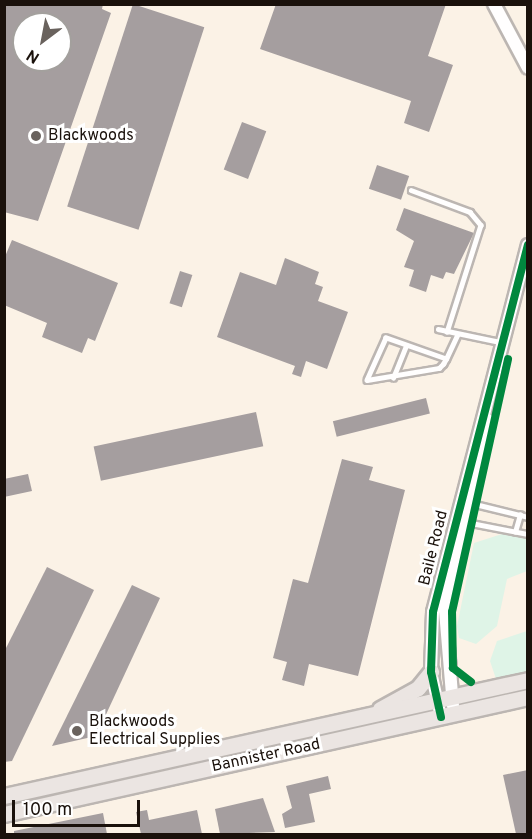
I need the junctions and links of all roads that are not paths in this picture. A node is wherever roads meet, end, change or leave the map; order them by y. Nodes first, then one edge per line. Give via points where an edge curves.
1 (498, 6) edge
2 (528, 68) edge
3 (411, 190) dead end
4 (528, 245) edge
5 (438, 329) dead end
6 (447, 332) junction
7 (457, 335) junction
8 (503, 343) junction
9 (406, 345) junction
10 (446, 359) junction
11 (393, 378) junction
12 (465, 501) junction
13 (520, 515) junction
14 (528, 517) edge
15 (461, 521) junction
16 (515, 532) junction
17 (527, 534) edge
18 (431, 672) junction
19 (528, 680) edge
20 (528, 697) edge
21 (444, 699) junction
22 (447, 716) junction
23 (367, 717) junction
24 (4, 796) edge
25 (4, 814) edge

1 - 2 street
3 - 6 lane via 470,212 481,225
4 - 8 street, Baile Road
5 - 6 lane
6 - 7 lane
7 - 8 lane
7 - 10 lane
8 - 12 street, Baile Road
9 - 10 lane
9 - 11 lane
9 - 11 lane via 383,338 367,380
10 - 11 lane via 439,368
12 - 13 lane
12 - 15 street, Baile Road
13 - 14 lane
13 - 16 lane
15 - 16 lane
15 - 18 street, Baile Road via 433,612
15 - 21 street, Baile Road via 445,610
16 - 17 lane
18 - 21 street, Baile Road
18 - 23 main road via 417,688
19 - 21 main road, Bannister Road
20 - 22 main road, Bannister Road
21 - 22 street, Baile Road
21 - 23 main road, Bannister Road
22 - 25 main road, Bannister Road
23 - 24 main road, Bannister Road

